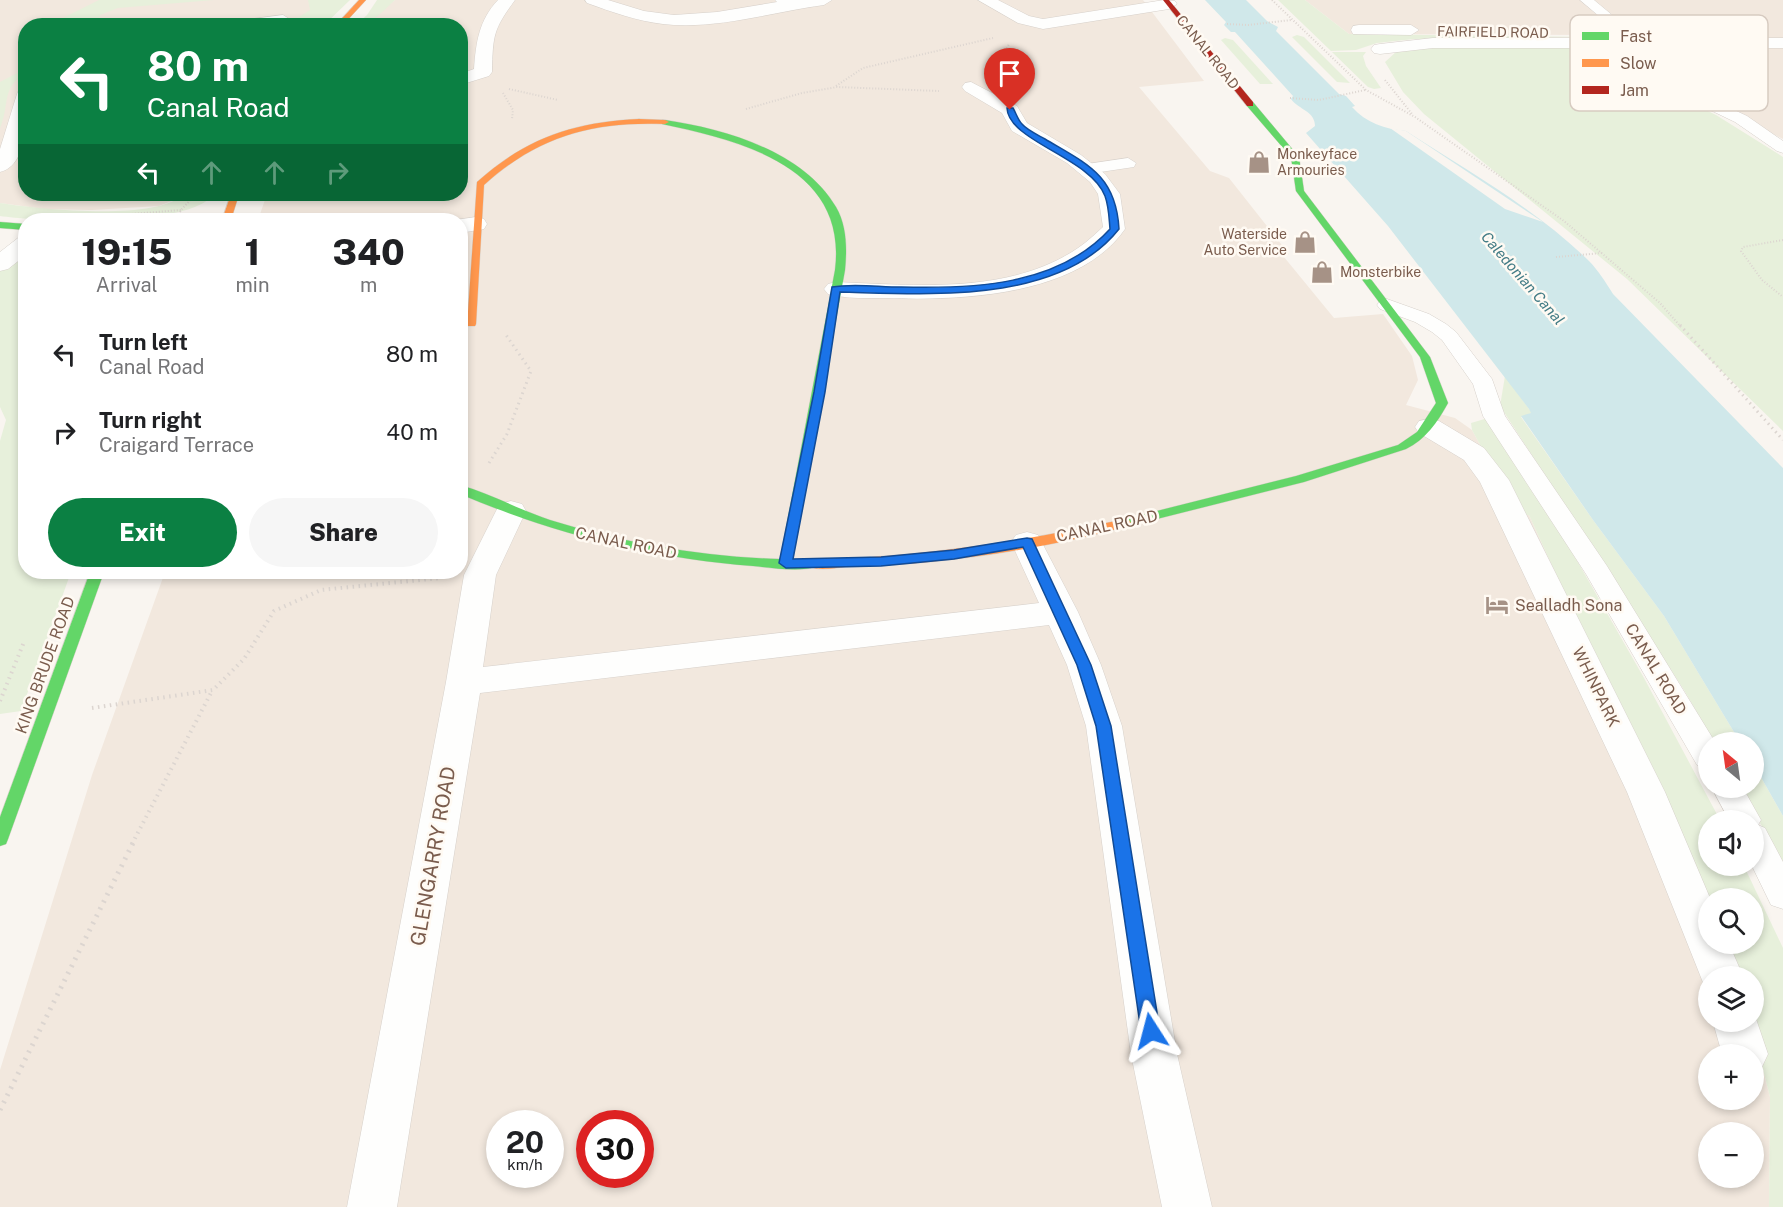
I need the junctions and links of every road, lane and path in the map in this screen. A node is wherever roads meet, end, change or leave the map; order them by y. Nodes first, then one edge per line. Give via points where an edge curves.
1 (363, 0) edge
2 (507, 0) edge
3 (593, 0) edge
4 (824, 0) edge
5 (986, 0) edge
6 (1272, 0) edge
7 (1586, 0) edge
8 (1167, 2) edge
9 (786, 3) edge
10 (1605, 15) edge
11 (346, 18) edge
12 (1292, 20) junction
13 (1043, 24) junction
14 (1224, 24) dead end
15 (1359, 30) dead end
16 (1570, 38) edge
17 (1570, 41) edge
18 (1380, 49) joint
19 (483, 72) junction
20 (468, 77) edge
21 (834, 87) junction
22 (971, 87) joint
23 (1366, 90) junction
24 (1292, 98) dead end
25 (1724, 111) edge
26 (1414, 117) junction
27 (18, 121) edge
28 (700, 126) junction
29 (1783, 148) edge
30 (18, 162) edge
31 (1128, 163) dead end
32 (2, 165) edge
33 (493, 169) junction
34 (1087, 169) junction
35 (190, 201) edge
36 (181, 210) junction
37 (143, 213) edge
38 (180, 213) edge
39 (0, 225) edge
40 (468, 225) edge
41 (18, 226) edge
42 (1783, 240) edge
43 (18, 249) edge
44 (1603, 252) junction
45 (1556, 257) dead end
46 (0, 264) edge
47 (836, 289) junction
48 (1783, 297) edge
49 (1387, 305) junction
50 (471, 324) joint
51 (1429, 427) junction
52 (1783, 440) edge
53 (497, 452) dead end
54 (468, 492) edge
55 (511, 511) junction
56 (1027, 542) junction
57 (786, 563) junction
58 (480, 575) junction
59 (468, 576) edge
60 (94, 579) edge
61 (438, 579) edge
62 (1061, 612) junction
63 (464, 682) junction
64 (213, 690) junction
65 (44, 715) junction
66 (1698, 740) edge
67 (0, 839) edge
68 (1764, 857) edge
69 (1783, 895) edge
70 (1717, 966) edge
71 (0, 1110) edge
72 (372, 1207) edge
73 (1187, 1207) edge

1 - 11 street
2 - 19 street via 489,24 478,51
3 - 9 street via 639,15 674,20
4 - 9 street
5 - 13 street, CANAL ROAD via 1024,20
6 - 12 path
7 - 10 lane
8 - 13 street, CANAL ROAD
8 - 49 street, CANAL ROAD via 1295,157 1300,191
12 - 14 path
12 - 23 path
13 - 21 path via 862,68
15 - 16 street, FAIRFIELD ROAD
17 - 18 street, FAIRFIELD ROAD via 1433,43
18 - 26 path via 1372,60
19 - 20 street
19 - 33 path via 496,80 513,110 511,138
21 - 22 path via 872,86 924,92
21 - 28 path via 724,114
22 - 34 street via 1010,110 1019,127
23 - 24 path via 1319,100
23 - 26 path
25 - 29 lane
26 - 44 path
27 - 32 street
28 - 33 street via 669,121 592,126 518,150
28 - 47 street via 740,140 791,167 828,201 840,225 844,251
30 - 32 street
31 - 34 lane
33 - 40 street via 480,184
34 - 47 street via 1109,195 1114,229 1098,247 1067,266 1027,280 986,288 901,292
35 - 36 path
36 - 37 path
36 - 38 path
39 - 41 street
40 - 50 street
42 - 48 path via 1750,244 1741,251 1762,280
43 - 46 street
44 - 45 path
44 - 52 path via 1660,303
47 - 57 street
49 - 51 street, CANAL ROAD via 1425,357 1435,379 1442,403
49 - 66 lane, CANAL ROAD via 1422,318 1449,336 1484,384 1494,416 1599,572
50 - 53 path via 495,324 513,342 531,371
51 - 56 street, CANAL ROAD via 1416,440 1322,475 1121,525
51 - 70 street, WHINPARK via 1474,454 1494,480 1646,792
54 - 55 street, CANAL ROAD
55 - 57 street, CANAL ROAD via 568,532 638,549 709,559
55 - 58 street, GLENGARRY ROAD
56 - 57 street, CANAL ROAD via 881,562
56 - 62 street
58 - 59 path
58 - 63 street, GLENGARRY ROAD
60 - 65 street, KING BRUDE ROAD
61 - 64 path via 321,590 274,611 244,659
62 - 63 street
62 - 73 street via 1104,726 1154,1054
63 - 72 street, GLENGARRY ROAD
64 - 65 path
64 - 71 path via 112,882
65 - 67 street, KING BRUDE ROAD
68 - 69 lane

